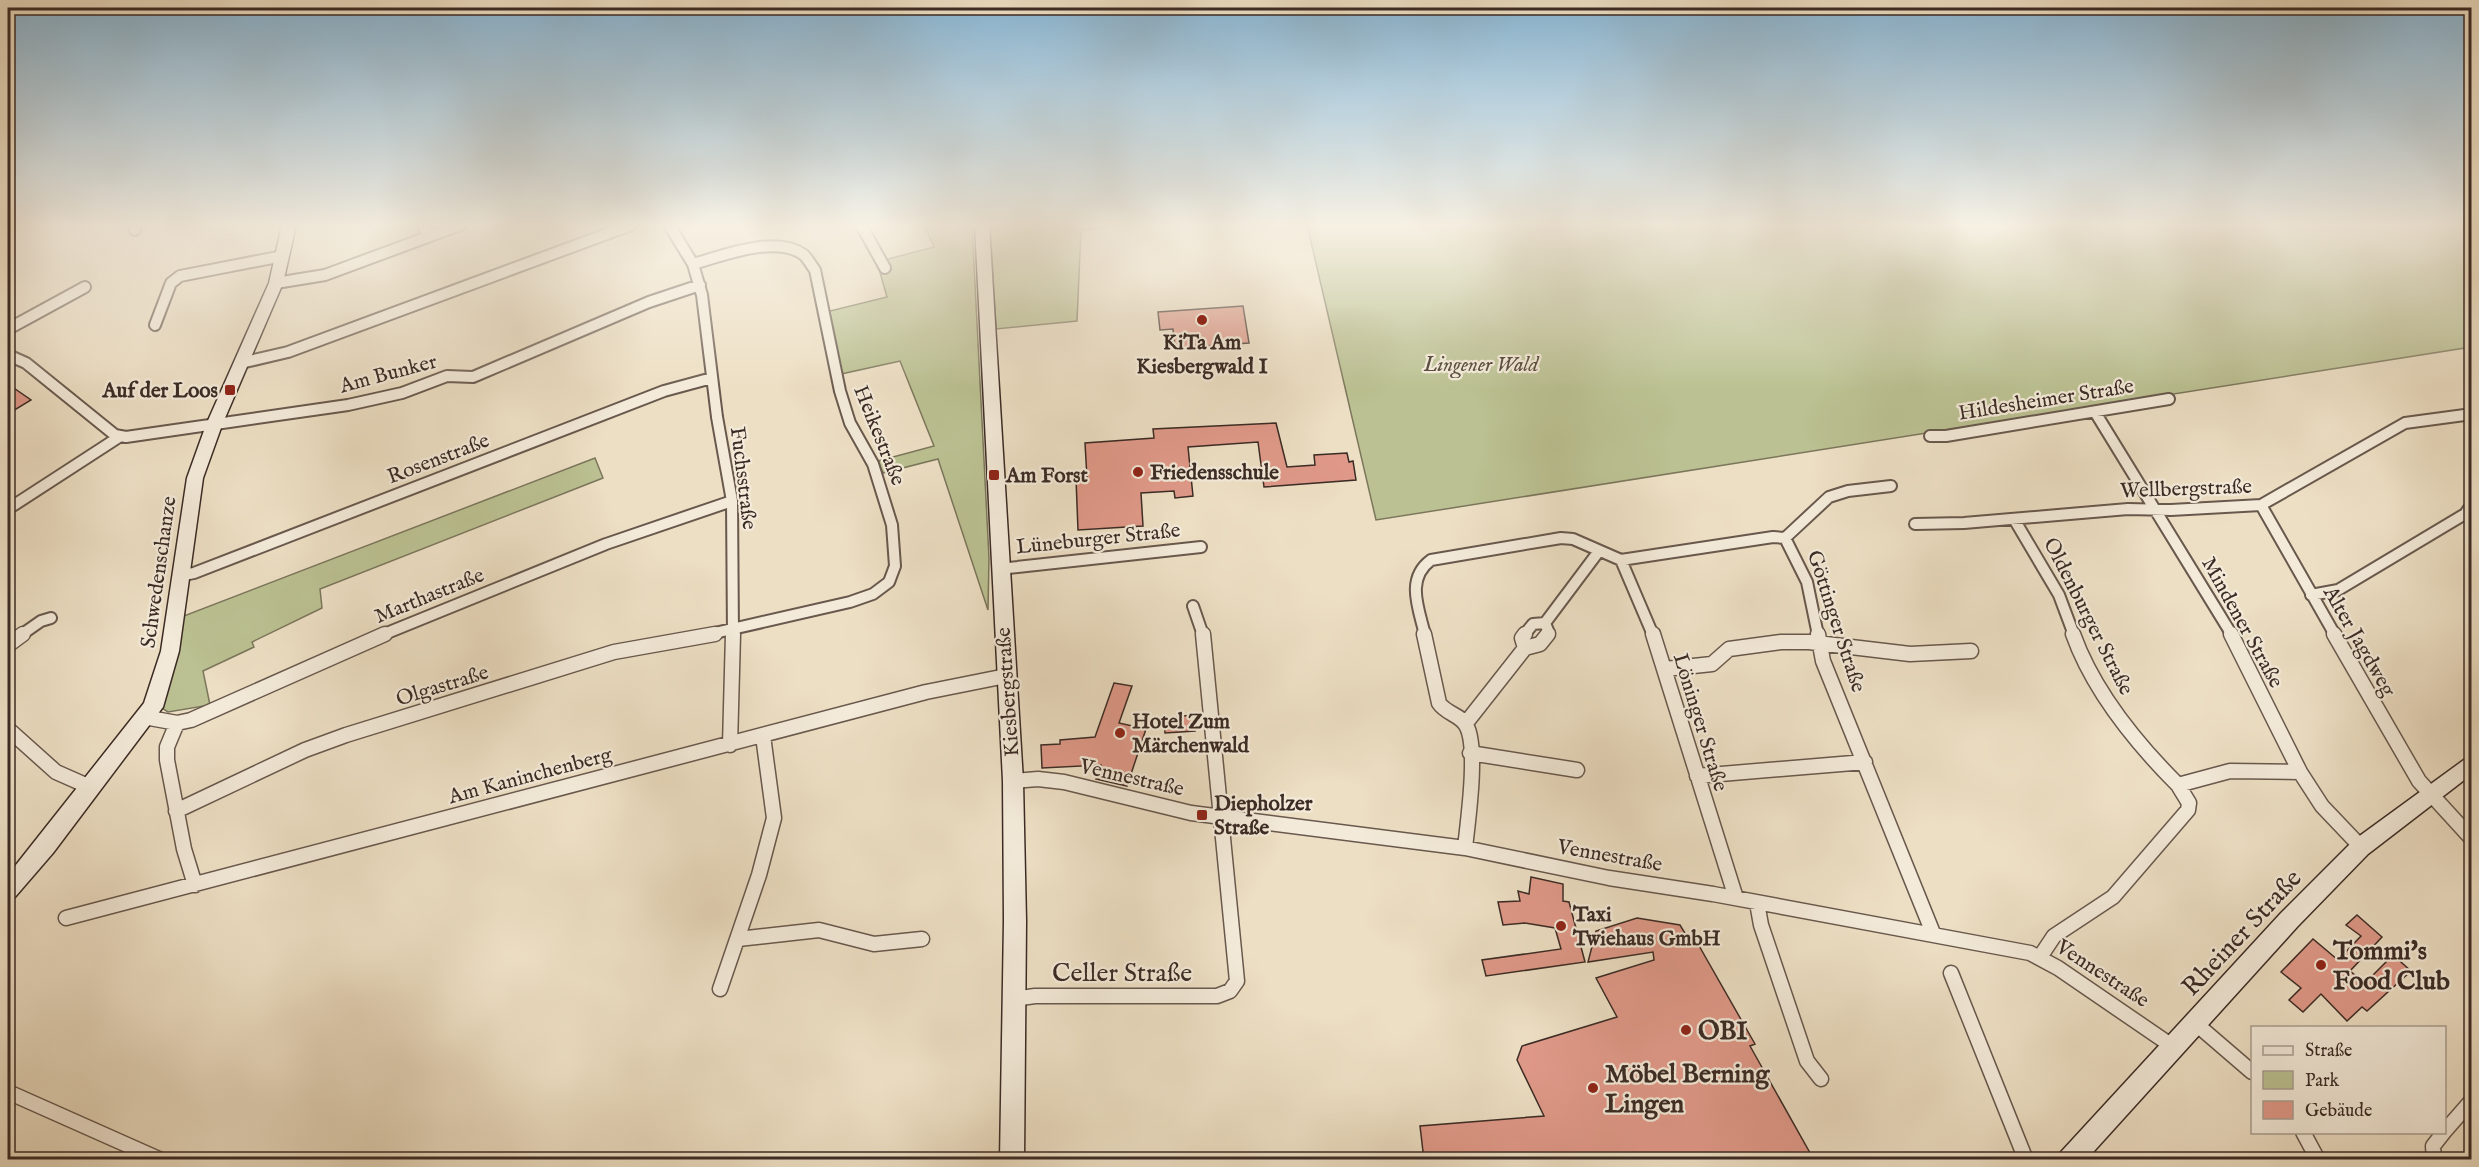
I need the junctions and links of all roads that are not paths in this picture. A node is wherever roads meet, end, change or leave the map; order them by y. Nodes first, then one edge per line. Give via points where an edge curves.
1 (176, 279) edge
2 (277, 279) edge
3 (298, 279) edge
4 (484, 279) edge
5 (698, 279) edge
6 (817, 279) edge
7 (985, 279) edge
8 (276, 283) junction
9 (700, 285) junction
10 (85, 287) dead end
11 (155, 325) dead end
12 (8, 329) edge
13 (8, 355) edge
14 (241, 363) junction
15 (712, 378) junction
16 (2169, 399) dead end
17 (2095, 412) junction
18 (2472, 414) edge
19 (214, 425) junction
20 (1930, 436) dead end
21 (119, 437) junction
22 (1891, 486) dead end
23 (732, 501) junction
24 (2472, 504) edge
25 (2261, 505) junction
26 (8, 509) edge
27 (2155, 509) junction
28 (2014, 519) junction
29 (1915, 524) dead end
30 (1785, 538) junction
31 (1201, 547) dead end
32 (1599, 551) junction
33 (1621, 560) junction
34 (999, 569) junction
35 (179, 576) junction
36 (2311, 595) junction
37 (1193, 606) dead end
38 (51, 618) dead end
39 (731, 631) junction
40 (8, 645) edge
41 (1820, 645) junction
42 (1971, 651) dead end
43 (1665, 669) junction
44 (1006, 676) junction
45 (144, 717) junction
46 (177, 723) junction
47 (1466, 723) junction
48 (8, 729) edge
49 (762, 736) junction
50 (730, 745) junction
51 (1470, 753) junction
52 (1865, 762) junction
53 (2472, 762) edge
54 (1577, 770) dead end
55 (2300, 772) junction
56 (1697, 776) junction
57 (1013, 781) junction
58 (2178, 785) junction
59 (90, 787) junction
60 (2430, 794) junction
61 (176, 811) junction
62 (1222, 818) junction
63 (2472, 839) edge
64 (2361, 847) junction
65 (1465, 848) junction
66 (195, 885) junction
67 (8, 890) edge
68 (1736, 898) junction
69 (1757, 903) junction
70 (66, 918) dead end
71 (1933, 933) junction
72 (738, 939) junction
73 (922, 939) dead end
74 (2040, 957) junction
75 (1951, 974) dead end
76 (720, 989) dead end
77 (1013, 999) junction
78 (2195, 1023) junction
79 (2172, 1046) junction
80 (2251, 1070) edge
81 (1821, 1079) dead end
82 (8, 1092) edge
83 (2472, 1100) edge
84 (2446, 1130) edge
85 (2304, 1134) edge
86 (2442, 1134) edge
87 (151, 1158) edge
88 (1012, 1160) edge
89 (2026, 1160) edge
90 (2069, 1160) edge
91 (2318, 1160) edge
92 (2434, 1160) edge

1 - 11 street
2 - 8 street, Schwedenschanze
3 - 8 street
4 - 14 street via 288,352
5 - 9 street, Fuchsstraße
6 - 39 street, Heikestraße via 840,391 850,423 883,491 896,546 895,566 888,582 873,594
7 - 34 street, Kiesbergstraße
8 - 14 street, Schwedenschanze
9 - 15 street, Fuchsstraße
9 - 19 street, Am Bunker via 649,302 473,377 447,376 378,400
10 - 12 street
13 - 21 street via 26,363
14 - 19 street, Schwedenschanze
15 - 23 street, Fuchsstraße
15 - 35 street, Rosenstraße via 664,392
16 - 17 street, Hildesheimer Straße
17 - 20 street, Hildesheimer Straße
17 - 27 street, Mindener Straße
18 - 25 street, Wellbergstraße via 2405,423
19 - 21 street, Am Bunker
19 - 35 street, Schwedenschanze via 192,488
21 - 26 street
22 - 30 street, Göttinger Straße via 1829,497
23 - 39 street, Fuchsstraße
23 - 46 street, Marthastraße via 606,544 428,615 226,706
24 - 36 street via 2465,514 2338,590
25 - 27 street, Wellbergstraße
25 - 36 street, Alter Jagdweg
27 - 28 street, Wellbergstraße
27 - 55 street, Mindener Straße via 2238,646
28 - 29 street, Wellbergstraße
28 - 58 street, Oldenburger Straße via 2059,595 2077,645 2106,696 2147,754
30 - 33 street
30 - 41 street, Göttinger Straße via 1805,577
31 - 34 street, Lüneburger Straße
32 - 33 street
32 - 47 street via 1545,623 1549,633 1540,644 1526,648
32 - 47 street via 1561,538 1431,560 1423,566 1415,578 1415,589 1439,703 1442,710
33 - 43 street, Löninger Straße via 1648,618
34 - 44 street, Kiesbergstraße
35 - 45 street, Schwedenschanze via 165,674 153,707
36 - 60 street, Alter Jagdweg via 2407,763
37 - 62 street via 1203,631
38 - 40 street
39 - 50 street, Fuchsstraße
39 - 61 street, Olgastraße via 614,652 346,735
41 - 42 street via 1941,655
41 - 43 street via 1793,642 1735,648 1712,664
41 - 52 street, Göttinger Straße via 1823,662
43 - 56 street, Löninger Straße
44 - 49 street, Am Kaninchenberg via 926,692
44 - 57 street, Kiesbergstraße
45 - 46 street, Marthastraße
45 - 59 street, Schwedenschanze
46 - 61 street via 167,747
47 - 51 street
48 - 59 street via 61,776
49 - 50 street, Am Kaninchenberg
49 - 72 street via 774,818
50 - 66 street, Am Kaninchenberg
51 - 54 street
51 - 65 street
52 - 56 street
52 - 71 street, Göttinger Straße
53 - 60 street, Rheiner Straße
55 - 58 street via 2230,771
55 - 64 street, Mindener Straße via 2322,806
56 - 68 street, Löninger Straße
57 - 62 street, Vennestraße via 1064,782
57 - 77 street, Kiesbergstraße
58 - 74 street via 2189,803 2188,810 2113,897 2054,936
59 - 67 street, Schwedenschanze
60 - 63 street, Alter Jagdweg
60 - 64 street, Rheiner Straße
61 - 66 street
62 - 65 street, Vennestraße
62 - 77 street, Celler Straße via 1237,981 1230,991 1192,997
64 - 78 street, Rheiner Straße
65 - 68 street, Vennestraße via 1609,878
66 - 70 street, Am Kaninchenberg
68 - 69 street, Vennestraße
69 - 71 street, Vennestraße
69 - 81 street via 1807,1061
71 - 74 street, Vennestraße
72 - 73 street via 819,930 874,944
72 - 76 street
74 - 79 street, Vennestraße
75 - 89 street
77 - 88 street, Kiesbergstraße
78 - 79 street, Rheiner Straße
78 - 80 street
79 - 90 street, Rheiner Straße
82 - 87 street
83 - 84 street
85 - 91 street
86 - 92 street via 2433,1146

